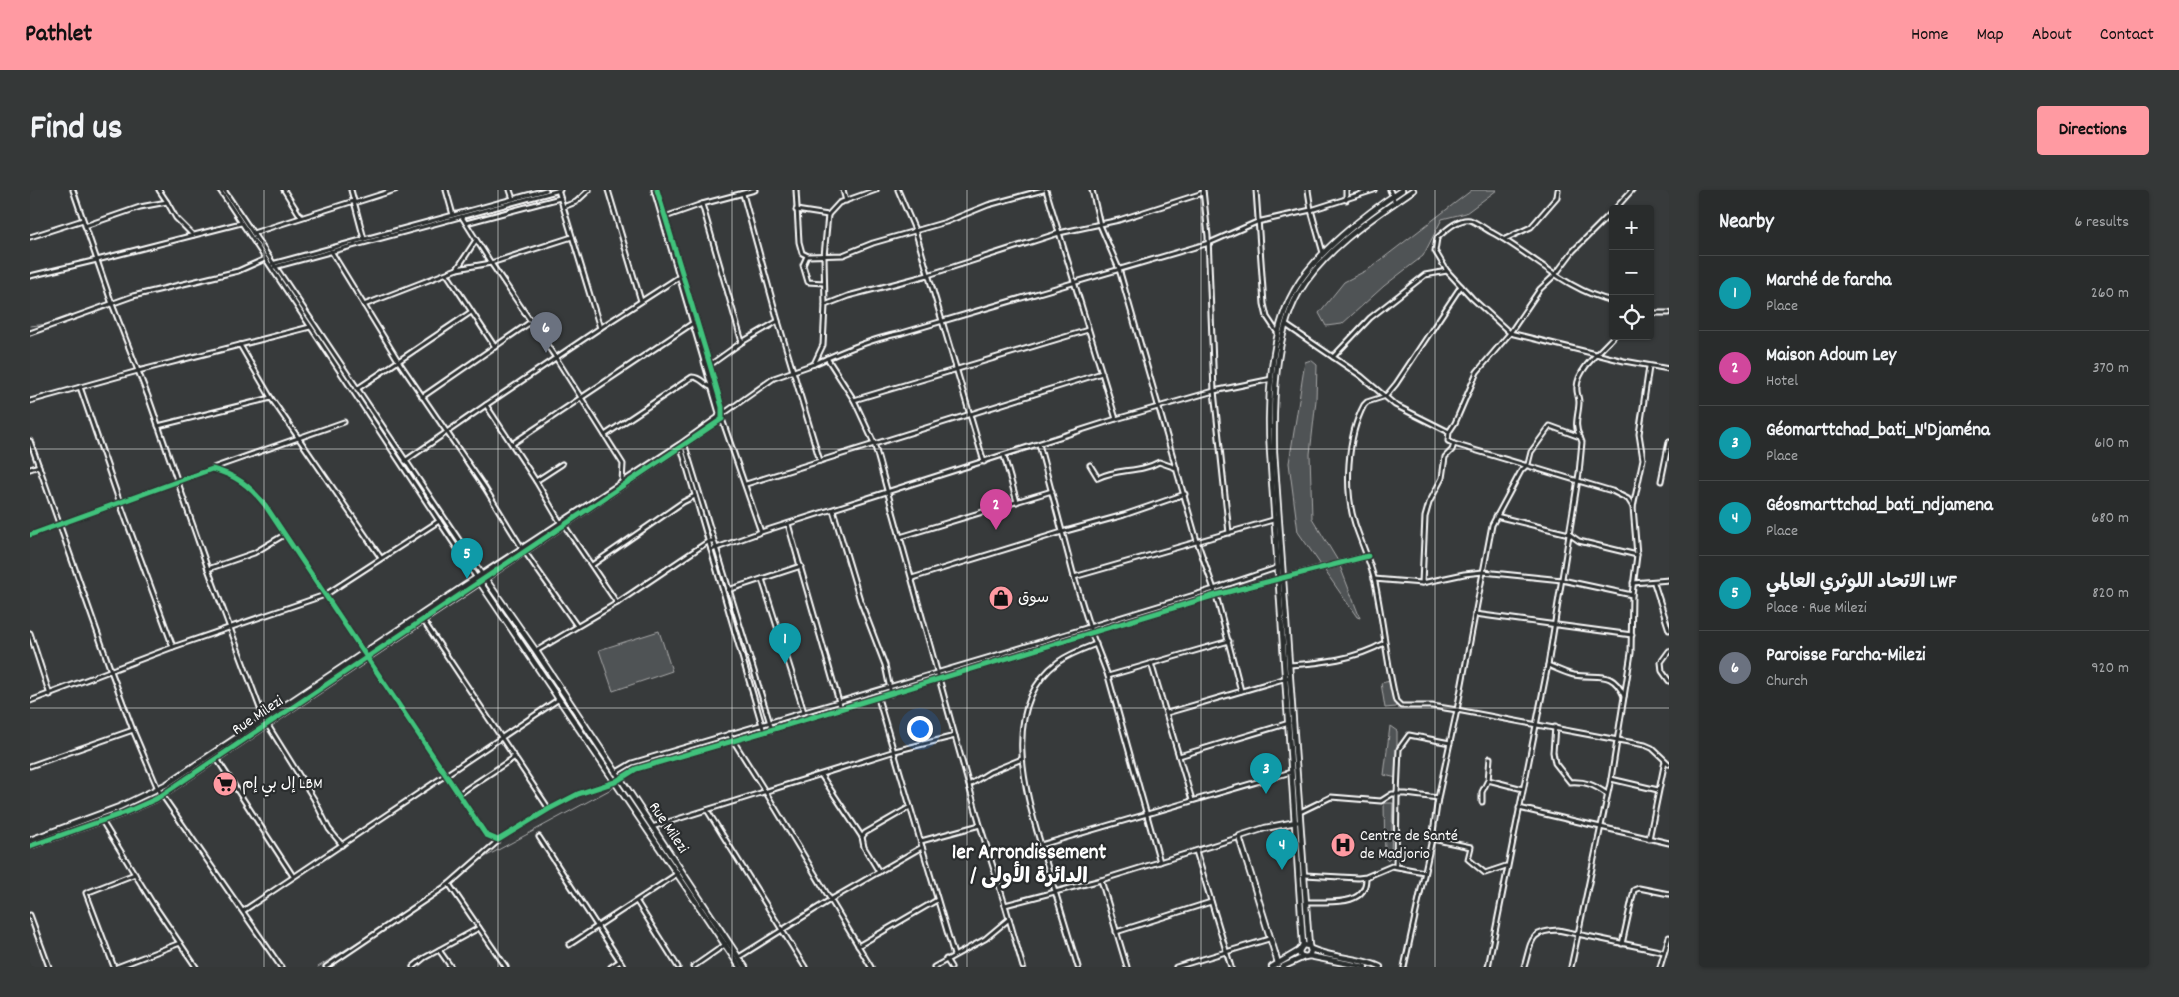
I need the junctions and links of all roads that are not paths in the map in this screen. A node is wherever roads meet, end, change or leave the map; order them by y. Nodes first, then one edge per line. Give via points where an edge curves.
1 (73, 190) edge
2 (159, 190) edge
3 (220, 190) edge
4 (224, 190) edge
5 (284, 190) edge
6 (350, 190) edge
7 (395, 190) edge
8 (446, 190) edge
9 (510, 190) edge
10 (546, 190) edge
11 (559, 190) edge
12 (589, 190) edge
13 (608, 190) edge
14 (656, 190) edge
15 (755, 190) edge
16 (796, 190) edge
17 (843, 190) edge
18 (876, 190) edge
19 (898, 190) edge
20 (1045, 190) edge
21 (1092, 190) edge
22 (1256, 190) edge
23 (1308, 190) edge
24 (1346, 190) edge
25 (1374, 190) edge
26 (1390, 190) edge
27 (1402, 190) edge
28 (1413, 190) edge
29 (1558, 190) edge
30 (1632, 190) edge
31 (1203, 191) edge
32 (743, 194) junction
33 (1392, 197) junction
34 (560, 198) junction
35 (513, 199) junction
36 (1346, 200) junction
37 (846, 201) junction
38 (168, 202) junction
39 (354, 202) junction
40 (1395, 202) junction
41 (702, 204) junction
42 (1618, 205) edge
43 (563, 207) junction
44 (796, 210) junction
45 (1311, 210) junction
46 (453, 215) junction
47 (828, 215) junction
48 (1609, 215) edge
49 (301, 217) junction
50 (462, 217) junction
51 (665, 217) junction
52 (83, 220) junction
53 (241, 222) junction
54 (1257, 222) junction
55 (466, 223) junction
56 (1100, 225) junction
57 (85, 226) junction
58 (916, 230) junction
59 (253, 233) junction
60 (1059, 233) junction
61 (193, 235) junction
62 (30, 237) edge
63 (572, 237) junction
64 (1505, 239) junction
65 (364, 240) junction
66 (476, 240) junction
67 (1209, 243) junction
68 (331, 251) junction
69 (1324, 254) junction
70 (807, 256) junction
71 (824, 256) junction
72 (265, 259) junction
73 (97, 260) junction
74 (491, 263) junction
75 (272, 266) junction
76 (457, 269) junction
77 (1119, 270) junction
78 (1447, 270) junction
79 (447, 274) junction
80 (928, 275) junction
81 (1555, 275) junction
82 (30, 276) edge
83 (680, 277) junction
84 (824, 283) junction
85 (1074, 283) junction
86 (1461, 286) junction
87 (1609, 300) edge
88 (641, 301) junction
89 (112, 304) junction
90 (364, 305) junction
91 (825, 305) junction
92 (472, 312) junction
93 (1654, 313) edge
94 (1669, 313) edge
95 (532, 321) junction
96 (942, 321) junction
97 (778, 322) junction
98 (693, 323) junction
99 (1285, 325) junction
100 (310, 327) junction
101 (600, 328) junction
102 (1088, 330) junction
103 (30, 333) edge
104 (1510, 333) junction
105 (1280, 335) junction
106 (1611, 340) edge
107 (742, 342) junction
108 (240, 346) junction
109 (495, 347) junction
110 (1599, 354) junction
111 (1333, 357) junction
112 (556, 358) junction
113 (827, 358) junction
114 (399, 362) junction
115 (814, 364) junction
116 (710, 365) junction
117 (1649, 366) junction
118 (958, 369) junction
119 (1669, 369) edge
120 (138, 371) junction
121 (792, 372) junction
122 (1102, 373) junction
123 (1275, 379) junction
124 (80, 387) junction
125 (713, 388) junction
126 (357, 389) junction
127 (1214, 391) junction
128 (1386, 396) junction
129 (422, 397) junction
130 (271, 398) junction
131 (582, 398) junction
132 (854, 400) junction
133 (30, 401) edge
134 (486, 405) junction
135 (1158, 407) junction
136 (970, 413) junction
137 (723, 414) junction
138 (722, 419) junction
139 (1116, 419) junction
140 (344, 422) dead end
141 (158, 426) junction
142 (446, 431) junction
143 (1448, 432) junction
144 (605, 435) junction
145 (1580, 437) junction
146 (300, 438) junction
147 (30, 441) edge
148 (1669, 442) edge
149 (874, 443) junction
150 (512, 444) junction
151 (1039, 444) junction
152 (1454, 444) junction
153 (682, 445) junction
154 (1004, 456) junction
155 (405, 461) junction
156 (820, 461) junction
157 (984, 462) junction
158 (562, 464) dead end
159 (1528, 464) junction
160 (1090, 465) dead end
161 (39, 466) junction
162 (30, 469) edge
163 (212, 469) junction
164 (1177, 469) junction
165 (177, 480) junction
166 (1578, 480) junction
167 (536, 481) junction
168 (1661, 481) dead end
169 (622, 482) junction
170 (746, 484) junction
171 (1052, 491) junction
172 (887, 492) junction
173 (1185, 494) junction
174 (696, 496) junction
175 (1017, 502) junction
176 (120, 503) junction
177 (1633, 507) junction
178 (833, 510) junction
179 (1496, 516) junction
180 (439, 520) junction
181 (1273, 520) junction
182 (560, 522) junction
183 (60, 524) junction
184 (788, 524) junction
185 (564, 525) junction
186 (761, 532) junction
187 (1062, 532) junction
188 (1229, 533) junction
189 (1569, 534) junction
190 (30, 535) edge
191 (284, 535) junction
192 (900, 537) junction
193 (713, 540) junction
194 (1197, 541) junction
195 (708, 542) junction
196 (522, 548) junction
197 (716, 548) junction
198 (711, 550) junction
199 (525, 552) junction
200 (1637, 555) junction
201 (1368, 556) junction
202 (380, 558) junction
203 (592, 565) junction
204 (801, 566) junction
205 (1279, 566) junction
206 (208, 569) junction
207 (1483, 572) junction
208 (482, 574) junction
209 (476, 577) junction
210 (1074, 577) junction
211 (912, 578) junction
212 (1281, 578) junction
213 (485, 579) junction
214 (762, 579) junction
215 (1374, 579) junction
216 (1562, 580) junction
217 (1669, 580) edge
218 (480, 582) junction
219 (1422, 583) junction
220 (1654, 583) junction
221 (1633, 584) junction
222 (1214, 589) junction
223 (728, 590) junction
224 (325, 595) junction
225 (1216, 595) junction
226 (1632, 595) junction
227 (617, 603) junction
228 (1475, 614) junction
229 (423, 619) junction
230 (577, 626) junction
231 (1089, 626) junction
232 (1554, 626) junction
233 (231, 627) junction
234 (1669, 630) edge
235 (1091, 632) junction
236 (30, 633) edge
237 (1632, 635) junction
238 (1229, 641) junction
239 (1096, 644) junction
240 (1384, 644) junction
241 (173, 647) junction
242 (1669, 651) edge
243 (363, 652) junction
244 (536, 652) junction
245 (367, 656) junction
246 (1152, 662) junction
247 (1290, 665) junction
248 (1548, 665) junction
249 (111, 671) junction
250 (937, 672) junction
251 (1108, 676) junction
252 (1288, 677) junction
253 (940, 679) junction
254 (1669, 681) edge
255 (889, 685) junction
256 (1241, 691) junction
257 (891, 694) junction
258 (50, 695) junction
259 (1624, 696) junction
260 (878, 698) junction
261 (559, 699) junction
262 (30, 701) edge
263 (839, 701) junction
264 (842, 709) junction
265 (1457, 710) junction
266 (804, 712) junction
267 (1167, 713) junction
268 (769, 721) junction
269 (266, 722) junction
270 (762, 723) junction
271 (1289, 723) junction
272 (1536, 724) junction
273 (1555, 728) junction
274 (133, 730) junction
275 (772, 730) junction
276 (764, 732) junction
277 (729, 734) junction
278 (955, 736) junction
279 (502, 738) junction
280 (1617, 739) junction
281 (734, 741) junction
282 (1450, 743) junction
283 (895, 751) junction
284 (1179, 756) junction
285 (515, 757) junction
286 (1490, 758) dead end
287 (217, 759) junction
288 (1022, 759) junction
289 (1665, 760) junction
290 (1669, 764) edge
291 (30, 766) edge
292 (1292, 771) junction
293 (617, 772) junction
294 (445, 775) junction
295 (821, 775) junction
296 (611, 776) junction
297 (621, 778) junction
298 (1611, 779) junction
299 (1488, 780) junction
300 (615, 782) junction
301 (969, 785) junction
302 (158, 789) junction
303 (1523, 789) junction
304 (1658, 790) junction
305 (765, 791) junction
306 (163, 794) junction
307 (458, 794) junction
308 (1397, 794) junction
309 (1607, 794) junction
310 (1438, 798) junction
311 (1192, 800) junction
312 (1482, 802) dead end
313 (910, 807) junction
314 (1519, 808) junction
315 (549, 809) junction
316 (707, 810) junction
317 (1299, 812) junction
318 (1148, 814) junction
319 (101, 820) junction
320 (1296, 822) junction
321 (980, 825) junction
322 (652, 826) junction
323 (1602, 826) junction
324 (1240, 836) junction
325 (539, 837) dead end
326 (862, 837) junction
327 (1432, 839) junction
328 (1649, 839) junction
329 (30, 840) edge
330 (498, 840) junction
331 (921, 841) junction
332 (1669, 843) edge
333 (342, 845) junction
334 (1041, 845) junction
335 (30, 846) edge
336 (922, 847) junction
337 (1196, 851) junction
338 (1160, 862) junction
339 (1507, 865) junction
340 (1396, 866) junction
341 (879, 872) junction
342 (1424, 872) junction
343 (134, 874) junction
344 (677, 874) junction
345 (1305, 874) junction
346 (293, 876) junction
347 (1366, 877) junction
348 (1101, 880) junction
349 (449, 884) junction
350 (1056, 893) junction
351 (1669, 894) edge
352 (830, 900) junction
353 (937, 900) junction
354 (637, 902) junction
355 (1211, 902) junction
356 (1306, 902) junction
357 (1005, 905) junction
358 (243, 911) junction
359 (30, 916) edge
360 (1009, 919) junction
361 (598, 927) junction
362 (479, 928) junction
363 (782, 931) junction
364 (1116, 932) junction
365 (1579, 934) junction
366 (1669, 938) edge
367 (1269, 939) junction
368 (180, 943) junction
369 (727, 944) junction
370 (1622, 944) junction
371 (569, 945) dead end
372 (858, 946) junction
373 (1308, 947) junction
374 (439, 950) junction
375 (1299, 951) junction
376 (1226, 952) junction
377 (1664, 952) junction
378 (954, 955) junction
379 (1306, 956) junction
380 (739, 957) junction
381 (946, 959) junction
382 (620, 961) junction
383 (1280, 965) edge
384 (195, 966) edge
385 (49, 967) edge
386 (115, 967) edge
387 (191, 967) edge
388 (281, 967) edge
389 (326, 967) edge
390 (413, 967) edge
391 (451, 967) edge
392 (506, 967) edge
393 (610, 967) edge
394 (624, 967) edge
395 (678, 967) edge
396 (693, 967) edge
397 (740, 967) edge
398 (745, 967) edge
399 (805, 967) edge
400 (871, 967) edge
401 (934, 967) edge
402 (951, 967) edge
403 (1023, 967) edge
404 (1078, 967) edge
405 (1127, 967) edge
406 (1176, 967) edge
407 (1231, 967) edge
408 (1272, 967) edge
409 (1365, 967) edge
410 (1378, 967) edge
411 (1404, 967) edge
412 (1488, 967) edge
413 (1524, 967) edge
414 (1571, 967) edge
415 (1660, 967) edge

1 - 52 street
2 - 38 street
3 - 53 street
4 - 59 street
5 - 49 street
6 - 39 street
7 - 39 street
8 - 46 street
9 - 35 street
10 - 35 street
11 - 34 street
11 - 50 street
12 - 43 street via 574,204
13 - 88 street
14 - 51 street
14 - 83 street
15 - 32 street
16 - 44 street
17 - 37 street
18 - 37 street
19 - 58 street
20 - 58 street via 988,205
20 - 60 street
21 - 56 street
22 - 54 street
23 - 45 street
24 - 36 street
25 - 36 street
26 - 33 street
27 - 33 street
28 - 40 street
29 - 64 street via 1557,197 1531,227
30 - 42 street
31 - 56 street
31 - 67 street
32 - 41 street
32 - 97 street
33 - 40 street
33 - 69 street
34 - 43 street
34 - 55 street
35 - 46 street
36 - 45 street
37 - 47 street
38 - 57 street via 140,207
38 - 61 street via 176,218
39 - 49 street
39 - 65 street
40 - 99 street via 1316,268 1298,294
41 - 51 street
41 - 107 street
43 - 63 street
44 - 47 street
44 - 70 street via 799,242 802,253
45 - 54 street
45 - 69 street
46 - 65 street
47 - 71 street
48 - 81 street via 1573,251
49 - 59 street
50 - 55 street
50 - 65 street
51 - 116 street
52 - 57 street
52 - 62 street
53 - 61 street
53 - 72 street
54 - 67 street
54 - 105 street via 1264,304 1268,318
55 - 66 street
56 - 60 street
56 - 77 street
57 - 73 street
58 - 71 street via 842,255
58 - 80 street
59 - 75 street
60 - 80 street
60 - 85 street
61 - 73 street
63 - 74 street
63 - 101 street
64 - 78 street via 1470,220 1460,221 1436,238 1435,251
64 - 81 street
65 - 68 street
65 - 75 street
66 - 74 street
66 - 76 street
67 - 77 street
67 - 127 street
68 - 75 street
68 - 90 street
69 - 105 street via 1294,291 1284,312
70 - 71 street
70 - 84 street via 803,265 808,282
71 - 84 street
72 - 75 street
72 - 89 street via 238,271
73 - 82 street
73 - 89 street
74 - 76 street
74 - 95 street
75 - 100 street
75 - 126 street
76 - 79 street
77 - 85 street
77 - 135 street
78 - 86 street
78 - 111 street via 1424,275 1370,318
79 - 90 street
79 - 92 street
80 - 91 street
80 - 96 street
81 - 87 street
81 - 104 street via 1540,289
83 - 88 street
83 - 98 street
84 - 91 street
85 - 96 street
85 - 102 street
86 - 104 street
86 - 128 street
88 - 101 street
89 - 103 street
89 - 120 street
90 - 114 street
91 - 115 street via 824,345
92 - 109 street
92 - 114 street
93 - 94 street
95 - 109 street
95 - 112 street
96 - 113 street via 876,339
96 - 118 street
97 - 107 street
97 - 121 street
98 - 125 street
98 - 131 street
99 - 105 street
99 - 111 street
100 - 108 street
100 - 180 street
101 - 112 street
102 - 118 street
102 - 122 street
104 - 110 street
104 - 143 street via 1477,372
105 - 123 street
106 - 110 street
107 - 116 street
108 - 120 street
108 - 130 street
109 - 129 street
110 - 117 street
110 - 145 street via 1581,372 1576,387 1579,403 1576,426
111 - 128 street
112 - 131 street
112 - 134 street
113 - 115 street
113 - 132 street
114 - 126 street
114 - 129 street
115 - 121 street
116 - 137 street
117 - 119 street
117 - 177 street via 1639,434 1643,459
118 - 132 street
118 - 136 street
120 - 124 street
120 - 141 street
121 - 137 street via 768,381
121 - 156 street
122 - 136 street
122 - 139 street
123 - 127 street
123 - 181 street via 1269,436
123 - 205 street via 1274,451
124 - 133 street
124 - 176 street
125 - 144 street via 692,377
125 - 153 street via 718,417
126 - 155 street
127 - 135 street
127 - 188 street
128 - 143 street via 1402,410
128 - 201 street via 1367,402 1361,410 1348,465 1354,523
129 - 142 street
130 - 141 street
130 - 146 street
131 - 144 street
131 - 150 street
132 - 149 street
134 - 142 street
134 - 150 street
135 - 139 street
135 - 164 street
136 - 149 street
136 - 157 street
137 - 138 street
138 - 153 street
138 - 170 street
139 - 151 street
140 - 146 street
141 - 165 street
142 - 155 street
142 - 196 street
143 - 152 street via 1448,440
144 - 169 street via 624,466
145 - 159 street via 1550,426 1531,452
145 - 166 street
146 - 163 street
146 - 202 street
147 - 161 street
148 - 168 street
149 - 156 street
149 - 172 street
150 - 167 street
151 - 154 street
151 - 171 street
152 - 159 street
152 - 219 street via 1445,457 1442,478 1425,517
153 - 169 street
153 - 174 street
153 - 185 street
153 - 193 street
154 - 157 street
154 - 175 street
155 - 208 street
156 - 170 street
157 - 172 street
158 - 167 street
159 - 166 street
159 - 179 street via 1520,471
160 - 164 street via 1098,478 1148,469 1159,462
161 - 162 street
161 - 183 street
163 - 165 street
163 - 191 street via 228,473 247,485 265,505
164 - 173 street
165 - 176 street
165 - 206 street
166 - 177 street via 1620,495
166 - 189 street
167 - 182 street
169 - 182 street
170 - 186 street
171 - 175 street
171 - 187 street
172 - 178 street
172 - 192 street
173 - 187 street
173 - 194 street
174 - 195 street
174 - 203 street
175 - 192 street
176 - 183 street
176 - 241 street
177 - 200 street
178 - 184 street
178 - 255 street
179 - 189 street
179 - 207 street
180 - 202 street
180 - 209 street
181 - 188 street
181 - 205 street
182 - 196 street
183 - 190 street
183 - 249 street
184 - 186 street
184 - 204 street
185 - 199 street
185 - 203 street
186 - 197 street
187 - 210 street
187 - 211 street
188 - 194 street
189 - 200 street via 1579,541
189 - 216 street
191 - 206 street via 254,553
191 - 224 street
192 - 211 street
193 - 195 street
193 - 197 street
194 - 210 street
194 - 222 street
195 - 198 street
195 - 227 street
196 - 208 street
197 - 198 street
197 - 223 street
198 - 270 street
199 - 213 street
199 - 230 street
200 - 221 street
201 - 212 street
201 - 215 street
202 - 224 street
203 - 227 street
204 - 214 street
204 - 263 street
205 - 212 street
205 - 222 street
206 - 233 street
207 - 216 street
207 - 219 street
207 - 228 street
208 - 209 street, Rue Milezi
208 - 213 street, Rue Milezi
209 - 218 street, Rue Milezi
209 - 243 street, Rue Milezi
210 - 231 street
211 - 250 street
212 - 225 street
212 - 247 street
212 - 252 street
213 - 218 street, Rue Milezi
213 - 244 street, Rue Milezi
214 - 223 street
214 - 266 street
215 - 219 street
215 - 240 street
216 - 226 street
216 - 232 street
217 - 220 street
218 - 229 street, Rue Milezi
218 - 261 street, Rue Milezi
220 - 221 street
220 - 234 street
221 - 226 street
222 - 225 street
222 - 231 street
223 - 268 street
224 - 233 street
224 - 243 street
225 - 235 street
225 - 238 street
226 - 237 street
227 - 230 street
228 - 232 street
228 - 265 street
229 - 245 street, Rue Milezi
229 - 279 street
230 - 244 street
231 - 235 street
231 - 250 street
232 - 237 street
232 - 248 street
233 - 241 street
233 - 269 street
235 - 239 street
235 - 253 street
236 - 258 street
237 - 259 street
238 - 246 street
238 - 256 street
239 - 251 street
239 - 288 street via 1058,662 1039,683 1023,721
240 - 247 street via 1356,655
240 - 265 street via 1399,705
241 - 249 street
242 - 254 street via 1661,662 1662,671
243 - 245 street
243 - 269 street, Rue Milezi
244 - 293 street, Rue Milezi
245 - 269 street, Rue Milezi
245 - 294 street
246 - 251 street
246 - 267 street
247 - 252 street
248 - 259 street via 1576,675 1611,678
248 - 272 street
249 - 258 street
249 - 274 street
250 - 253 street
250 - 255 street
251 - 318 street
252 - 256 street
252 - 271 street
252 - 317 street
253 - 257 street
253 - 278 street
255 - 257 street
255 - 263 street
256 - 267 street
257 - 260 street
258 - 262 street
259 - 280 street
260 - 264 street
260 - 283 street
261 - 279 street
261 - 296 street, Rue Milezi
263 - 264 street
263 - 266 street
264 - 275 street
265 - 272 street
265 - 282 street
266 - 268 street
267 - 284 street
268 - 270 street
268 - 275 street
269 - 287 street, Rue Milezi
269 - 302 street, Rue Milezi
269 - 333 street via 329,829
270 - 276 street
270 - 277 street
271 - 284 street
271 - 292 street
272 - 273 street
272 - 303 street
273 - 280 street
273 - 309 street via 1555,763 1570,782 1593,784
274 - 291 street
274 - 302 street
275 - 276 street
276 - 281 street
277 - 281 street
277 - 293 street via 632,762
278 - 283 street
278 - 301 street
279 - 285 street
279 - 294 street
280 - 289 street via 1652,748
280 - 298 street
281 - 297 street via 636,769
281 - 305 street
282 - 308 street via 1409,735 1399,749
282 - 310 street
283 - 295 street
283 - 313 street
284 - 311 street
285 - 307 street
285 - 315 street
286 - 299 street
287 - 306 street, Rue Milezi
287 - 346 street
288 - 301 street
288 - 334 street
289 - 290 street
289 - 304 street
292 - 311 street
292 - 320 street
293 - 296 street
293 - 297 street, Rue Milezi
294 - 307 street
294 - 333 street
295 - 305 street
295 - 326 street
296 - 300 street, Rue Milezi
297 - 300 street
297 - 322 street, Rue Milezi
298 - 304 street
298 - 309 street
299 - 303 street
299 - 312 street via 1482,792
300 - 315 street via 578,794
300 - 344 street, Rue Milezi
301 - 321 street
302 - 306 street
302 - 329 street, Rue Milezi
303 - 314 street
304 - 328 street
305 - 316 street
305 - 352 street
306 - 319 street, Rue Milezi
306 - 358 street
307 - 330 street via 486,835
308 - 310 street
308 - 317 street via 1381,801 1331,797
308 - 340 street
309 - 323 street
310 - 327 street
311 - 318 street
313 - 326 street
313 - 331 street
314 - 323 street
314 - 339 street
315 - 330 street
316 - 322 street
316 - 363 street
317 - 345 street
318 - 334 street
318 - 338 street
319 - 335 street, Rue Milezi
319 - 343 street
320 - 324 street
320 - 373 street
321 - 331 street
321 - 357 street
322 - 369 street, Rue Milezi
323 - 328 street
323 - 365 street
324 - 337 street
324 - 367 street
325 - 361 street
326 - 341 street via 864,847
327 - 339 street via 1470,847 1468,859 1485,873
327 - 342 street
328 - 332 street
330 - 349 street
331 - 336 street
333 - 346 street
334 - 350 street
336 - 341 street
336 - 353 street
337 - 338 street
337 - 355 street
338 - 348 street
339 - 412 street
340 - 342 street
340 - 347 street
341 - 352 street
342 - 411 street
343 - 368 street
343 - 386 street via 86,893
344 - 354 street
344 - 369 street, Rue Milezi
345 - 347 street
345 - 356 street
346 - 358 street
347 - 356 street via 1366,884 1358,897
348 - 350 street
348 - 364 street
349 - 362 street
349 - 389 street
350 - 357 street
350 - 404 street
351 - 370 street via 1639,888 1634,890
352 - 363 street
352 - 372 street
353 - 372 street
353 - 378 street
354 - 361 street
354 - 395 street
355 - 364 street
355 - 376 street
356 - 373 street
357 - 360 street
358 - 388 street
359 - 385 street
360 - 378 street via 985,939
360 - 403 street
361 - 371 street
361 - 382 street
362 - 374 street
362 - 392 street
363 - 380 street
363 - 399 street
364 - 405 street
365 - 370 street
365 - 413 street via 1558,930 1537,933 1532,939
365 - 414 street
366 - 377 street
367 - 376 street
367 - 383 street
368 - 384 street
368 - 386 street
369 - 380 street, Rue Milezi
369 - 396 street
369 - 397 street, Rue Milezi
370 - 377 street
372 - 400 street
373 - 375 street
373 - 379 street
373 - 410 street
374 - 390 street
374 - 391 street
375 - 379 street
375 - 383 street
376 - 406 street
376 - 407 street
377 - 415 street
378 - 381 street
379 - 383 street
379 - 409 street
380 - 398 street, Rue Milezi
381 - 401 street
381 - 402 street
382 - 393 street
382 - 394 street
383 - 408 street
384 - 387 street

